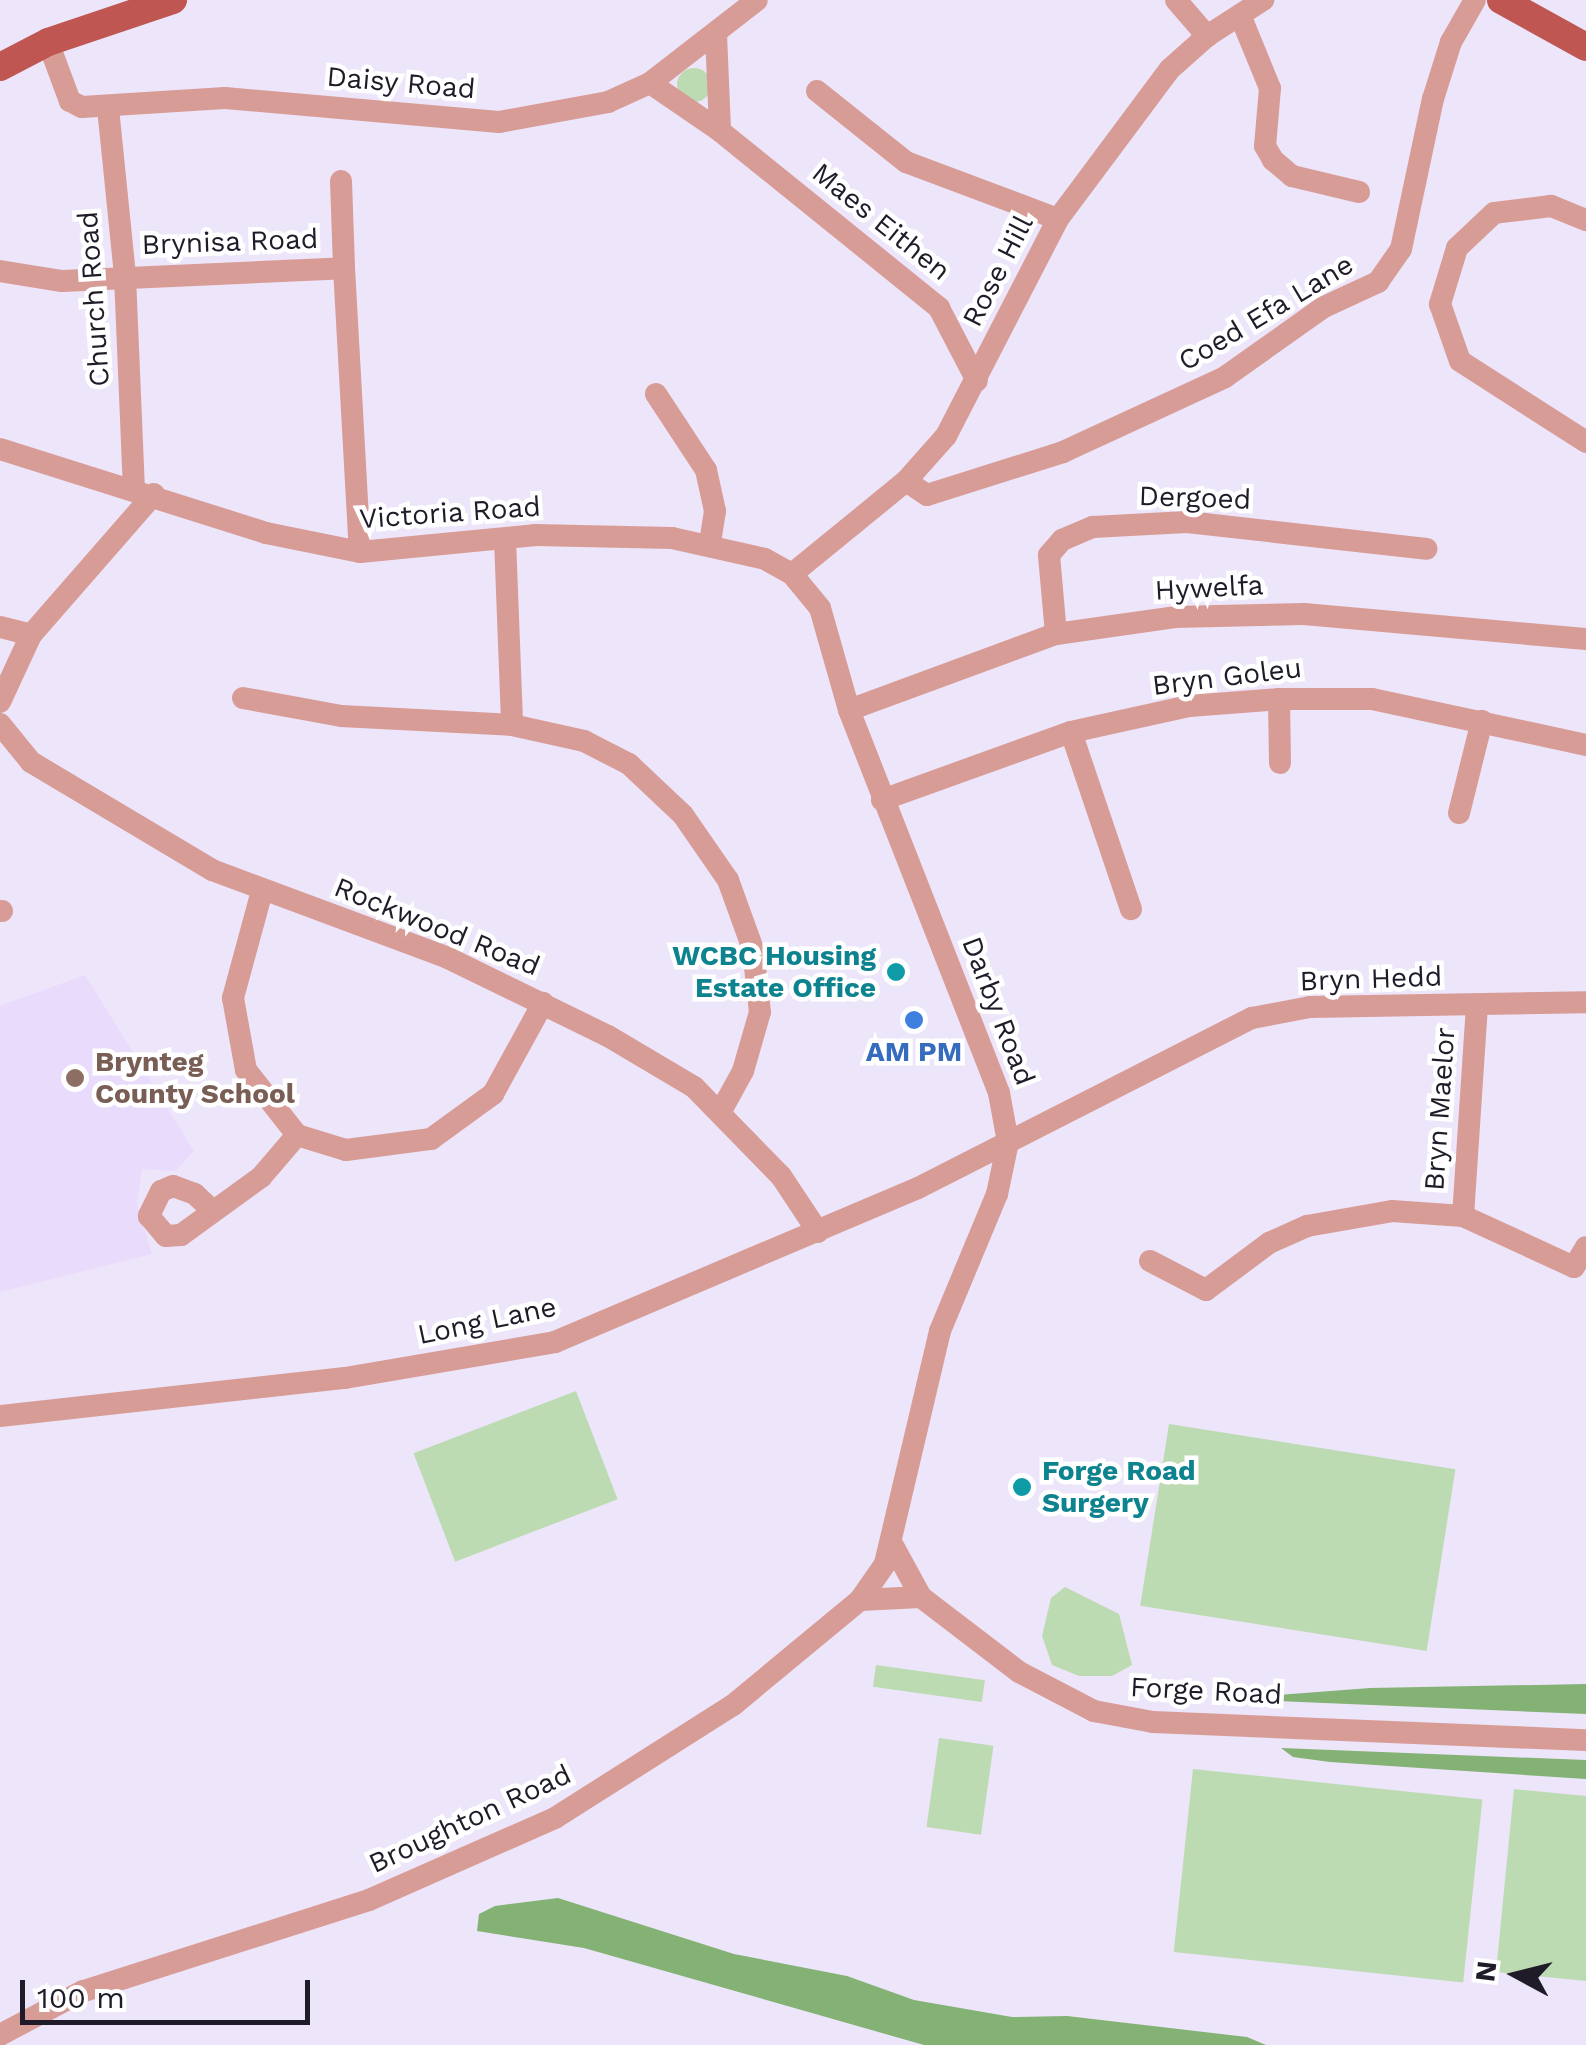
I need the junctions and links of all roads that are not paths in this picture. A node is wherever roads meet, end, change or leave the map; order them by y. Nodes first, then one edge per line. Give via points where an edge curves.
1 (173, 0) edge
2 (757, 0) edge
3 (1176, 0) edge
4 (1263, 0) edge
5 (1475, 0) edge
6 (1501, 0) edge
7 (1240, 15) junction
8 (716, 34) junction
9 (1206, 36) junction
10 (48, 42) junction
11 (1586, 47) edge
12 (0, 67) edge
13 (650, 83) junction
14 (817, 91) dead end
15 (108, 108) junction
16 (720, 131) junction
17 (341, 180) dead end
18 (1360, 192) dead end
19 (1058, 218) junction
20 (1586, 220) edge
21 (344, 268) junction
22 (0, 270) edge
23 (125, 276) junction
24 (977, 381) junction
25 (656, 394) dead end
26 (1586, 442) edge
27 (0, 449) edge
28 (906, 481) junction
29 (144, 491) junction
30 (505, 539) junction
31 (710, 542) junction
32 (1426, 549) dead end
33 (360, 552) junction
34 (792, 574) junction
35 (0, 627) edge
36 (1056, 634) junction
37 (31, 635) junction
38 (1586, 638) edge
39 (243, 698) dead end
40 (1279, 699) junction
41 (0, 702) edge
42 (849, 710) junction
43 (1482, 721) junction
44 (0, 724) edge
45 (512, 725) junction
46 (1071, 732) junction
47 (1586, 746) edge
48 (1280, 763) dead end
49 (882, 800) junction
50 (1460, 813) dead end
51 (262, 891) junction
52 (1131, 909) dead end
53 (1586, 1002) edge
54 (543, 1003) junction
55 (1477, 1006) junction
56 (721, 1111) junction
57 (297, 1135) junction
58 (1008, 1142) junction
59 (213, 1211) dead end
60 (1462, 1216) junction
61 (818, 1232) junction
62 (1580, 1257) edge
63 (1150, 1260) dead end
64 (0, 1416) edge
65 (892, 1542) junction
66 (921, 1597) junction
67 (860, 1600) junction
68 (1586, 1740) edge
69 (0, 2035) edge

1 - 10 main road
2 - 8 street, Daisy Road
3 - 9 street
4 - 7 street, Rose Hill
5 - 28 street, Coed Efa Lane via 1451,42 1433,100 1401,248 1378,282 1324,307 1225,377 1063,452 927,495
6 - 11 main road
7 - 9 street, Rose Hill
7 - 18 street via 1270,88 1265,146 1273,160 1292,176
8 - 13 street, Daisy Road
8 - 16 street
9 - 19 street, Rose Hill via 1170,69
10 - 12 main road
10 - 15 street, Daisy Road via 70,101
13 - 15 street, Daisy Road via 608,102 499,122 225,98
13 - 16 street, Maes Eithen
14 - 19 street via 906,162
15 - 23 street, Church Road
16 - 24 street, Maes Eithen via 939,308
17 - 21 street, Brynisa Road
19 - 24 street, Rose Hill
20 - 26 street via 1550,206 1494,213 1458,248 1444,275 1440,304 1460,361
21 - 23 street, Brynisa Road
21 - 33 street, Brynisa Road
22 - 23 street, Brynisa Road via 62,281
23 - 29 street, Church Road
24 - 28 street, Rose Hill via 946,436
25 - 31 street via 706,470 715,511
27 - 29 street, Victoria Road
28 - 34 street, Rose Hill
29 - 33 street, Victoria Road via 266,533
29 - 37 street
30 - 31 street, Victoria Road
30 - 33 street, Victoria Road
30 - 45 street
31 - 34 street, Victoria Road
32 - 36 street, Dergoed via 1187,522 1093,527 1062,540 1049,555
34 - 42 street, Darby Road via 820,608
35 - 37 street
36 - 38 street, Hywelfa via 1174,616 1304,614
36 - 42 street, Hywelfa
37 - 41 street
39 - 45 street via 341,716
40 - 43 street, Bryn Goleu via 1372,699
40 - 46 street, Bryn Goleu via 1189,706
40 - 48 street
42 - 49 street, Darby Road
43 - 47 street, Bryn Goleu
43 - 50 street
44 - 51 street, Rockwood Road via 31,762 178,852
45 - 56 street via 584,741 629,764 683,815 728,880 752,949 760,1012 743,1070
46 - 49 street, Bryn Goleu
46 - 52 street
49 - 58 street, Darby Road via 999,1093
51 - 54 street, Rockwood Road via 448,958
51 - 57 street via 233,998 246,1070
53 - 55 street, Bryn Hedd
54 - 56 street, Rockwood Road via 694,1087
54 - 57 street via 494,1094 430,1139 346,1150
55 - 58 street, Bryn Hedd via 1310,1007 1252,1018
55 - 60 street, Bryn Maelor
56 - 61 street, Rockwood Road via 781,1176
57 - 59 street via 261,1177
58 - 61 street, Long Lane
58 - 65 street, Darby Road via 997,1194 940,1331
60 - 62 street
60 - 63 street via 1392,1211 1339,1217 1269,1243 1206,1290
61 - 64 street, Long Lane via 555,1342 345,1378
65 - 66 street, Forge Road
65 - 67 street, Broughton Road via 877,1582
66 - 67 street
66 - 68 street, Forge Road via 1051,1693 1124,1718
67 - 69 street, Broughton Road via 733,1705 555,1818 368,1900 83,1991

